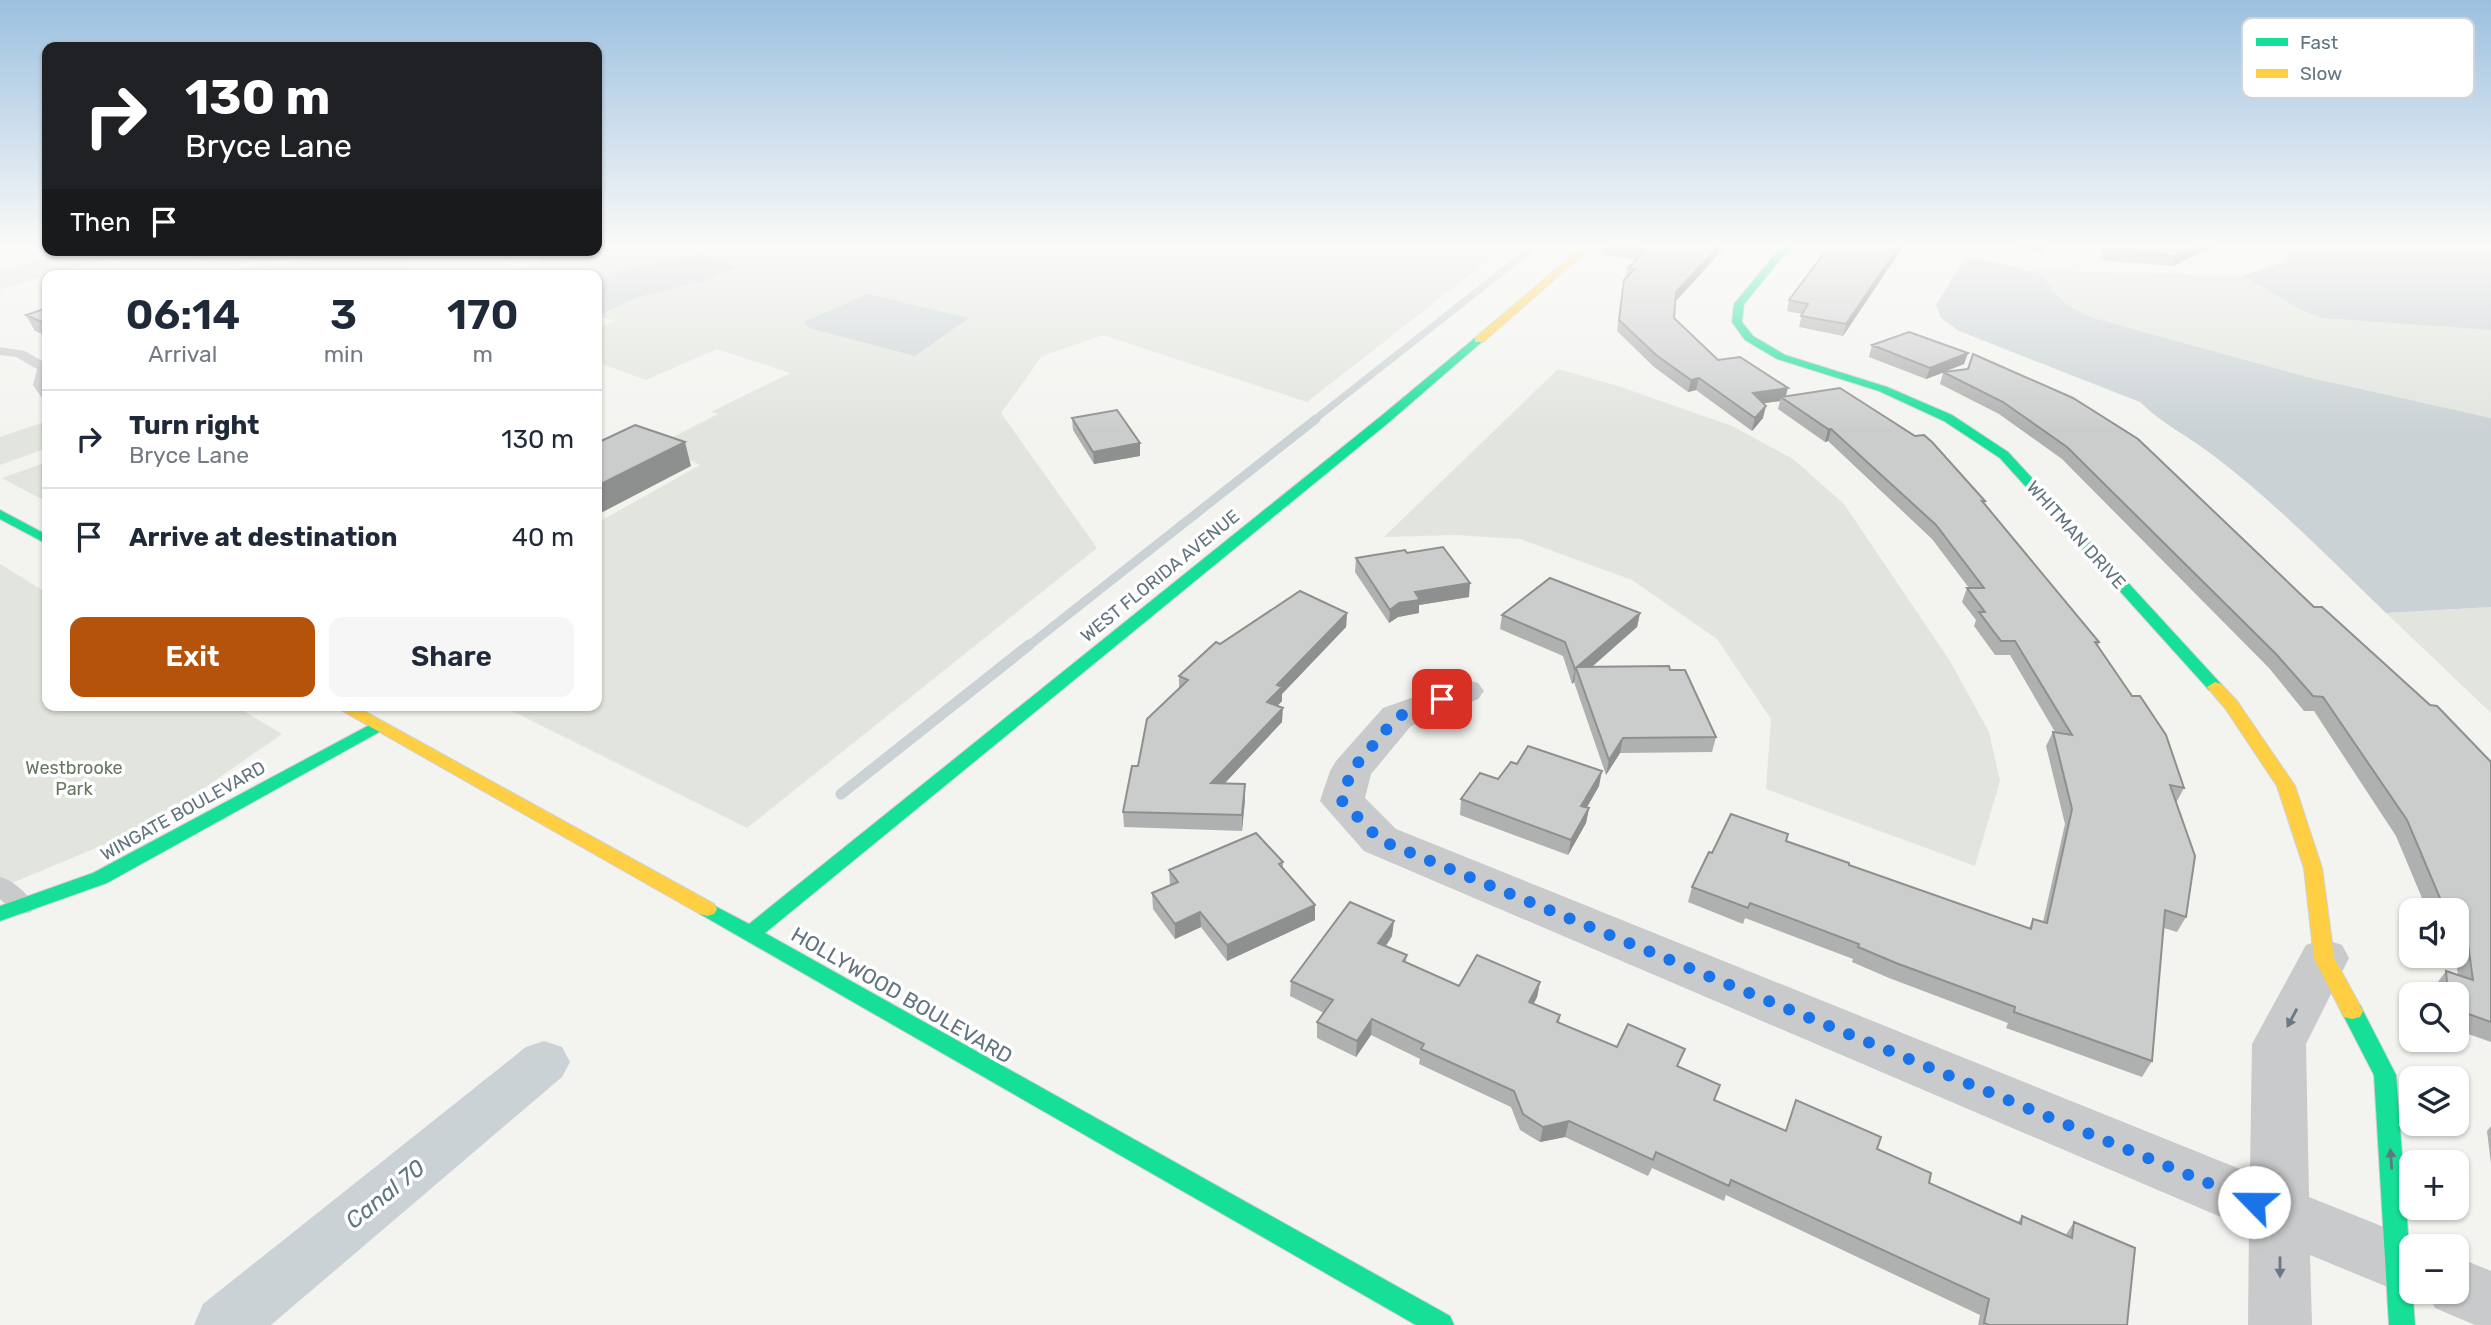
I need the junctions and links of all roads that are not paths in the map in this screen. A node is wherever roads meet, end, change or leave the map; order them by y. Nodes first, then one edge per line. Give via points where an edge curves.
1 (1517, 307) edge
2 (1739, 307) edge
3 (0, 351) edge
4 (42, 367) edge
5 (0, 514) edge
6 (42, 537) edge
7 (1464, 691) dead end
8 (351, 711) edge
9 (377, 726) junction
10 (0, 885) edge
11 (23, 906) junction
12 (0, 914) edge
13 (751, 933) junction
14 (2324, 958) junction
15 (2279, 1213) junction
16 (2402, 1234) edge
17 (2399, 1263) edge
18 (2469, 1292) edge
19 (2491, 1301) edge
20 (2403, 1304) edge
21 (1441, 1325) edge
22 (2280, 1325) edge
23 (2402, 1325) edge

1 - 13 street, WEST FLORIDA AVENUE
2 - 14 street, WHITMAN DRIVE via 1737,322 1749,338 1782,356 1884,388 1948,418 2004,455 2231,705 2286,786 2313,868
3 - 4 lane via 20,354
5 - 6 street
7 - 15 street via 1397,717 1351,771 1342,801 1380,840
8 - 9 street, HOLLYWOOD BOULEVARD
9 - 11 street, WINGATE BOULEVARD via 100,878
9 - 13 street, HOLLYWOOD BOULEVARD
10 - 11 lane
11 - 12 street, WINGATE BOULEVARD
13 - 21 street, HOLLYWOOD BOULEVARD
14 -> 15 street via 2279,1044
16 -> 14 street, WHITMAN DRIVE via 2385,1075
15 - 17 street
15 -> 22 street
18 - 19 street
20 - 23 street, WHITMAN DRIVE

